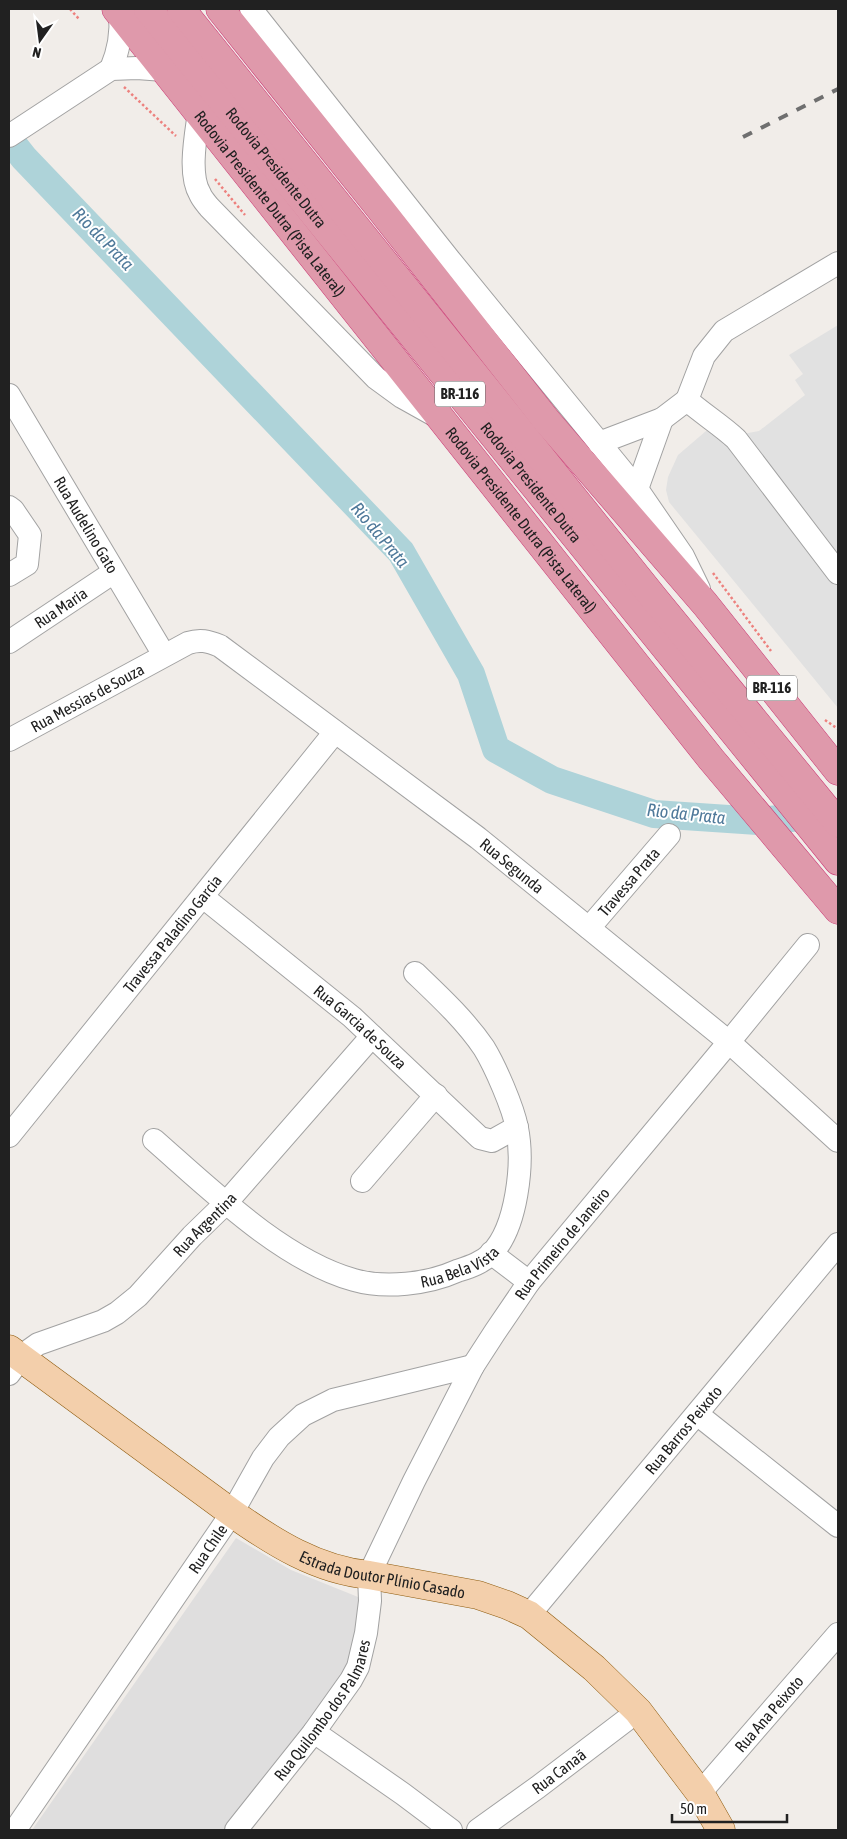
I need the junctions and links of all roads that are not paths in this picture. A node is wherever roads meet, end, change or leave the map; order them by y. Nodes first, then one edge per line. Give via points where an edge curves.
1 (148, 9) edge
2 (181, 9) edge
3 (220, 9) edge
4 (251, 9) edge
5 (118, 11) edge
6 (111, 69) junction
7 (164, 70) junction
8 (199, 112) junction
9 (9, 136) edge
10 (838, 263) edge
11 (9, 395) edge
12 (687, 400) junction
13 (662, 419) junction
14 (441, 420) junction
15 (599, 442) junction
16 (637, 489) junction
17 (9, 507) edge
18 (114, 572) junction
19 (838, 573) edge
20 (9, 575) edge
21 (705, 604) junction
22 (9, 642) edge
23 (164, 655) junction
24 (335, 732) junction
25 (9, 739) edge
26 (838, 771) edge
27 (783, 774) junction
28 (838, 824) edge
29 (669, 835) dead end
30 (838, 861) edge
31 (203, 897) junction
32 (838, 910) edge
33 (589, 928) junction
34 (808, 945) dead end
35 (415, 973) dead end
36 (372, 1036) junction
37 (730, 1042) junction
38 (436, 1095) junction
39 (517, 1128) junction
40 (9, 1136) edge
41 (154, 1140) dead end
42 (838, 1141) edge
43 (362, 1181) dead end
44 (226, 1202) junction
45 (838, 1244) edge
46 (491, 1253) junction
47 (529, 1282) junction
48 (13, 1360) edge
49 (473, 1366) junction
50 (697, 1414) junction
51 (232, 1513) junction
52 (838, 1526) edge
53 (369, 1575) junction
54 (529, 1616) junction
55 (838, 1634) edge
56 (638, 1711) junction
57 (314, 1732) junction
58 (700, 1793) junction
59 (15, 1830) edge
60 (236, 1830) edge
61 (451, 1830) edge
62 (478, 1830) edge
63 (720, 1830) edge

1 - 27 highway, Rodovia Presidente Dutra / BR-116
2 - 27 highway, Rodovia Presidente Dutra / BR-116 via 654,598
3 - 21 highway, BR-116 via 547,422
4 - 15 street
5 - 6 street via 122,30
5 - 7 highway, Rodovia Presidente Dutra (Pista Lateral) / BR-116
6 - 7 street
6 - 9 street
7 - 8 highway, Rodovia Presidente Dutra (Pista Lateral) / BR-116
8 - 14 highway, Rodovia Presidente Dutra (Pista Lateral) / BR-116
8 - 14 street via 194,168 199,193 209,207 376,378
10 - 12 street via 724,331 704,356
11 - 18 street, Rua Audelino Gato
12 - 13 street
12 - 19 street via 736,439
13 - 15 street
13 - 16 street
14 - 32 highway, Rodovia Presidente Dutra (Pista Lateral) / BR-116 via 711,759
15 - 16 street
16 - 21 street via 683,556
17 - 20 street via 30,536 27,564
18 - 22 street, Rua Maria
18 - 23 street, Rua Audelino Gato
21 - 26 highway, BR-116
23 - 24 street, Rua Segunda via 195,640 220,646
23 - 25 street, Rua Messias de Souza
24 - 31 street, Travessa Paladino Garcia
24 - 33 street, Rua Segunda via 478,838
27 - 28 highway, Rodovia Presidente Dutra / BR-116
27 - 30 highway, Rodovia Presidente Dutra / BR-116
29 - 33 street, Travessa Prata
31 - 36 street, Rua Garcia de Souza
31 - 40 street, Travessa Paladino Garcia
33 - 37 street, Rua Segunda
34 - 37 street, Rua Primeiro de Janeiro
35 - 39 street, Rua Bela Vista via 466,1024 484,1048
36 - 38 street, Rua Garcia de Souza
36 - 44 street, Rua Argentina
37 - 42 street, Rua Segunda
37 - 47 street, Rua Primeiro de Janeiro
38 - 39 street, Rua Garcia de Souza via 480,1138 492,1141
38 - 43 street
39 - 46 street, Rua Bela Vista via 520,1178 505,1232
41 - 44 street, Rua Bela Vista
44 - 46 street, Rua Bela Vista via 282,1245 314,1264 355,1280 386,1284 443,1278
44 - 48 street, Rua Argentina via 131,1303 103,1321 38,1344
45 - 50 street, Rua Barros Peixoto
46 - 47 street
47 - 49 street, Rua Primeiro de Janeiro
48 - 51 main road, Estrada Doutor Plínio Casado
49 - 51 street, Rua Chile via 333,1400 303,1415 263,1458
49 - 53 street, Rua Primeiro de Janeiro
50 - 52 street
50 - 54 street, Rua Barros Peixoto
51 - 53 main road, Estrada Doutor Plínio Casado via 268,1538 310,1560
51 - 59 street, Rua Chile
53 - 54 main road, Estrada Doutor Plínio Casado via 478,1594
53 - 57 street, Rua Quilombo dos Palmares via 370,1601 358,1667
54 - 56 main road, Estrada Doutor Plínio Casado via 587,1662
55 - 58 street, Rua Ana Peixoto
56 - 58 main road, Estrada Doutor Plínio Casado
56 - 62 street, Rua Canaã
57 - 60 street, Rua Quilombo dos Palmares
57 - 61 street
58 - 63 main road, Estrada Doutor Plínio Casado

